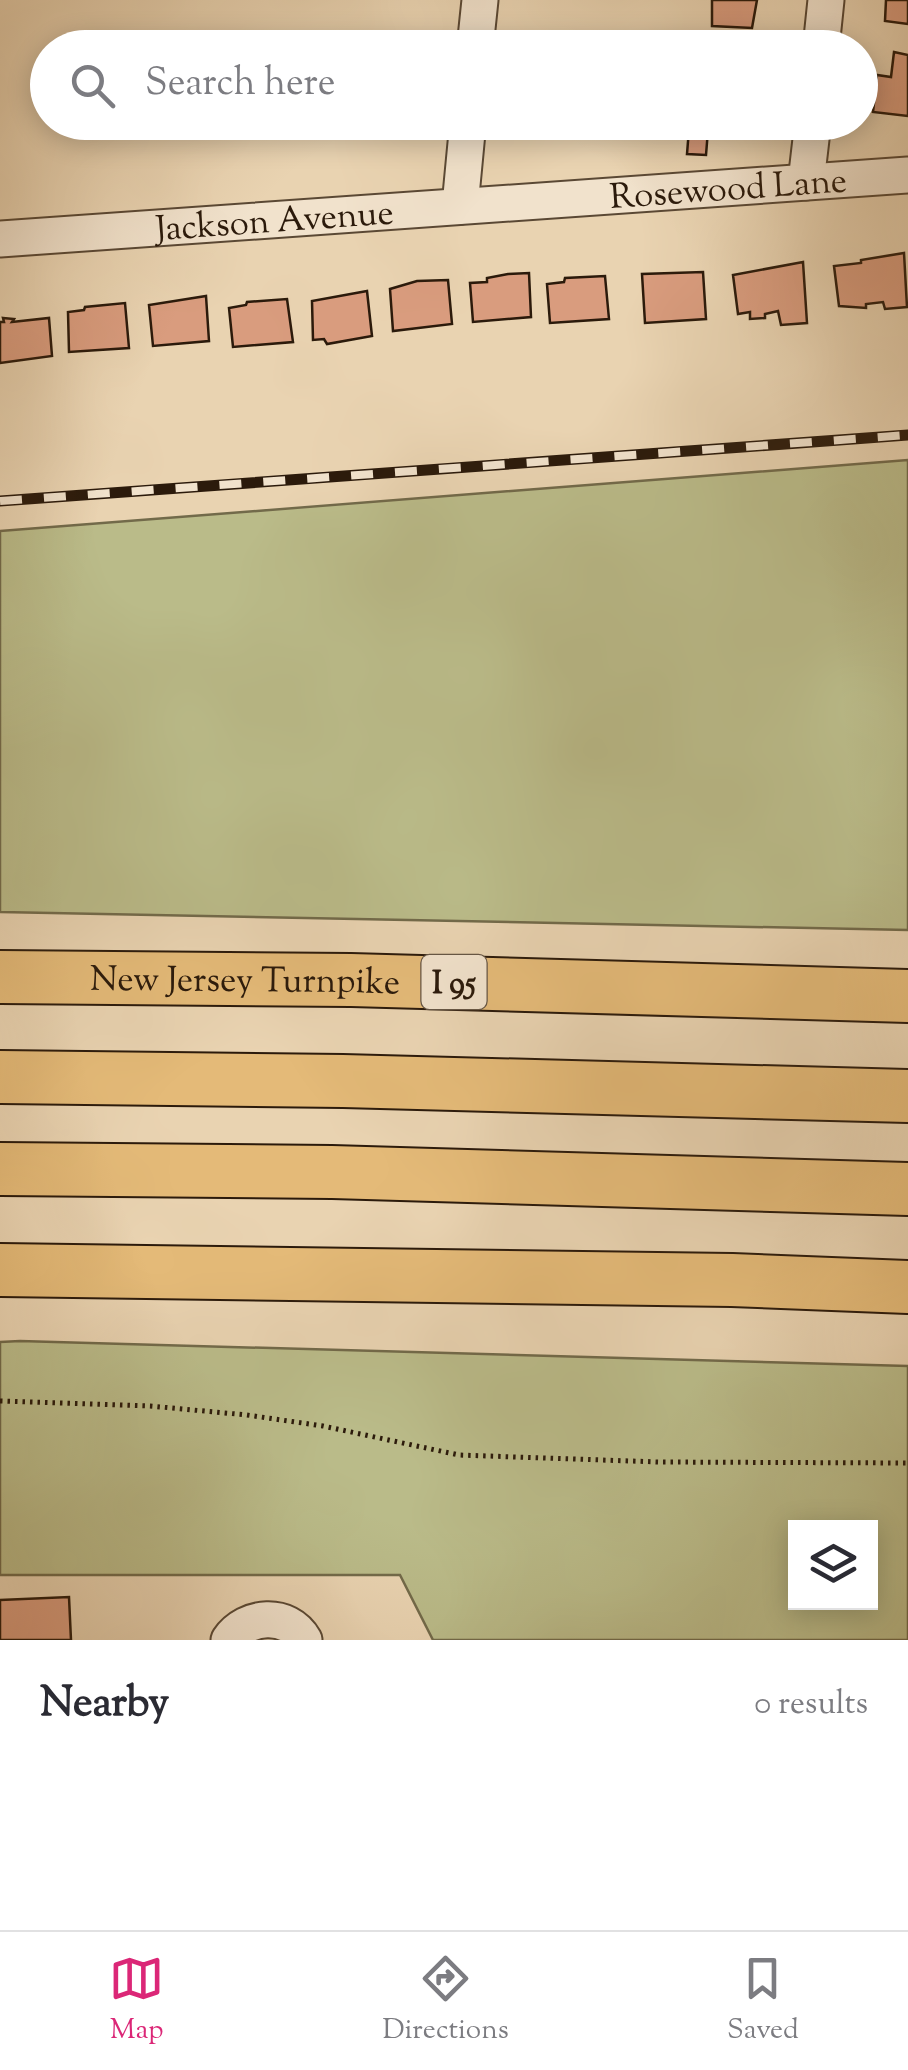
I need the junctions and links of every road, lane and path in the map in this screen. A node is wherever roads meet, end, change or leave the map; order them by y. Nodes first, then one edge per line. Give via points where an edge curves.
1 (480, 0) edge
2 (826, 0) edge
3 (477, 30) edge
4 (823, 30) edge
5 (466, 140) edge
6 (811, 140) edge
7 (908, 175) edge
8 (806, 182) junction
9 (548, 200) joint
10 (460, 206) junction
11 (0, 239) edge
12 (0, 978) edge
13 (908, 996) edge
14 (0, 1078) edge
15 (908, 1096) edge
16 (0, 1169) edge
17 (908, 1188) edge
18 (0, 1270) edge
19 (908, 1287) edge
20 (0, 1401) edge
21 (908, 1463) edge
22 (229, 1640) edge
23 (304, 1640) edge

1 - 3 street
2 - 4 street
5 - 10 street
6 - 8 street
7 - 8 street, Rosewood Lane
8 - 9 street, Rosewood Lane
9 - 10 street, Jackson Avenue
10 - 11 street, Jackson Avenue
12 - 13 highway, New Jersey Turnpike / I 95
14 - 15 highway
16 - 17 highway
18 - 19 highway
20 - 21 path via 248,1415 459,1455
22 - 23 street via 239,1627 270,1620 297,1628

